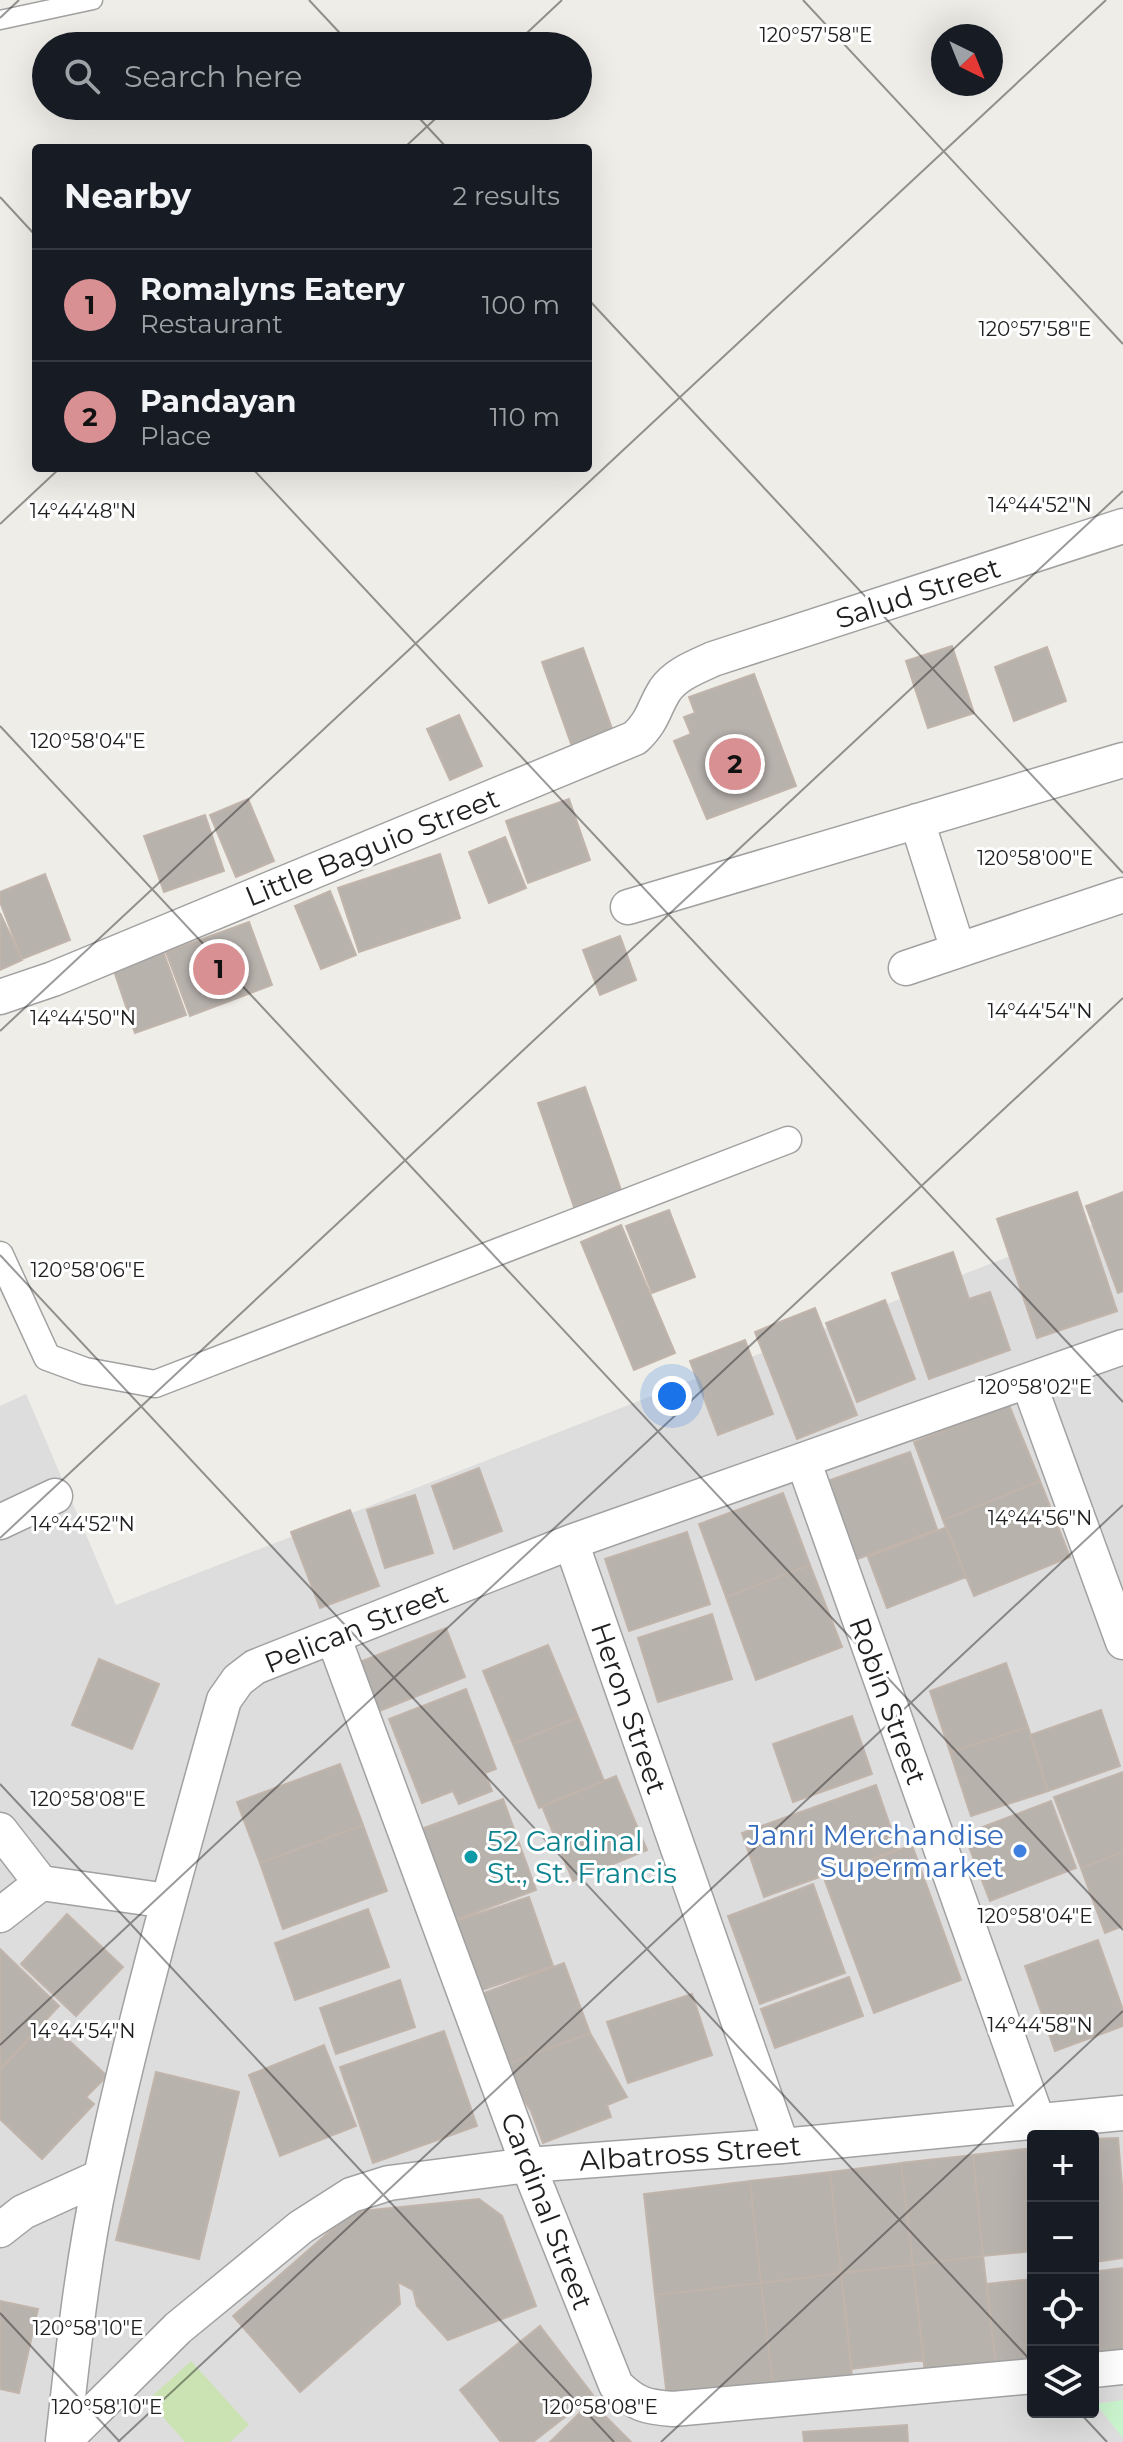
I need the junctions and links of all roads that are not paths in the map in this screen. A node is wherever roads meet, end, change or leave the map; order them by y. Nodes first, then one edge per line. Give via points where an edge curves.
1 (93, 0) edge
2 (0, 20) edge
3 (1123, 526) edge
4 (713, 659) joint
5 (1123, 760) edge
6 (917, 821) junction
7 (1123, 895) edge
8 (628, 907) dead end
9 (958, 950) junction
10 (906, 968) dead end
11 (0, 997) edge
12 (788, 1140) dead end
13 (0, 1255) edge
14 (1123, 1347) edge
15 (1028, 1381) junction
16 (803, 1460) junction
17 (55, 1496) dead end
18 (0, 1522) edge
19 (571, 1542) junction
20 (1121, 1629) edge
21 (333, 1636) junction
22 (0, 1830) edge
23 (41, 1883) junction
24 (168, 1901) junction
25 (0, 1915) edge
26 (1123, 2113) edge
27 (1038, 2122) junction
28 (782, 2146) junction
29 (528, 2165) junction
30 (100, 2177) junction
31 (0, 2230) edge
32 (1123, 2367) edge
33 (1099, 2369) edge
34 (1027, 2377) edge
35 (63, 2442) edge

1 - 2 lane
3 - 4 street, Salud Street
4 - 11 street, Little Baguio Street via 678,676 635,738
5 - 6 street
6 - 8 street
6 - 9 street
7 - 9 street
9 - 10 street
12 - 13 street via 155,1384 85,1371 47,1357
14 - 15 street, Pelican Street
15 - 16 street, Pelican Street
15 - 20 street
16 - 19 street, Pelican Street
16 - 27 street, Robin Street
17 - 18 street
19 - 21 street, Pelican Street
19 - 28 street, Heron Street
21 - 24 street, Pelican Street via 255,1667 224,1700
21 - 29 street, Cardinal Street
22 - 23 street
23 - 24 street
23 - 25 street
24 - 30 street, Pelican Street
26 - 27 street, Albatross Street
27 - 28 street, Albatross Street
28 - 29 street, Albatross Street
29 - 34 street, Cardinal Street via 616,2385 632,2401 673,2409
29 - 35 street, Albatross Street via 389,2183 351,2195 301,2227 178,2328
30 - 31 street via 23,2212
30 - 35 street, Pelican Street
32 - 33 street

